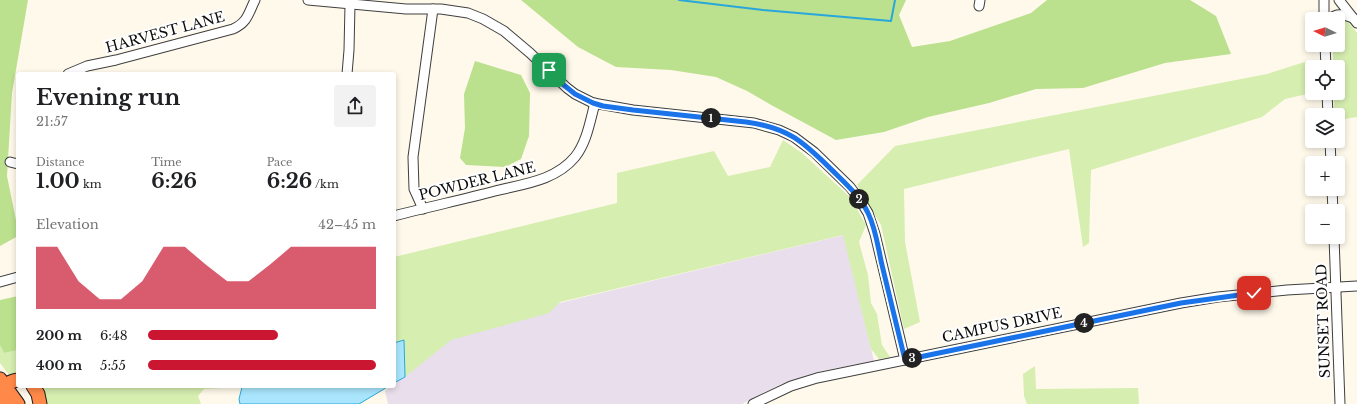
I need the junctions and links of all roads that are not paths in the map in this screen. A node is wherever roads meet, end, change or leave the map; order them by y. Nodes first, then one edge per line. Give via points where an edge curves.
1 (255, 0) edge
2 (308, 0) edge
3 (1324, 0) edge
4 (1339, 0) edge
5 (350, 5) junction
6 (433, 9) junction
7 (1324, 12) edge
8 (1345, 16) edge
9 (1355, 21) edge
10 (73, 72) edge
11 (347, 72) edge
12 (595, 103) junction
13 (423, 209) junction
14 (396, 216) edge
15 (1334, 244) edge
16 (16, 278) edge
17 (0, 282) edge
18 (1357, 286) edge
19 (1335, 287) junction
20 (905, 360) junction
21 (16, 380) edge
22 (1, 386) edge
23 (35, 388) edge
24 (4, 404) edge
25 (18, 404) edge
26 (40, 404) edge
27 (753, 404) edge
28 (1340, 404) edge

1 - 10 street, HARVEST LANE via 246,20 233,29 87,66
2 - 5 street
3 - 7 street
4 - 9 street
5 - 6 street
5 - 11 street
6 - 12 street via 468,13 490,22 530,52 567,88
6 - 13 street via 413,157 414,189
8 - 9 street
12 - 13 street, POWDER LANE via 578,152 570,163 558,172 521,186
12 - 20 street via 633,110 754,123 778,130 807,147 850,187 868,213
13 - 14 street, POWDER LANE
15 - 19 street, SUNSET ROAD
16 - 17 street
18 - 19 street, CAMPUS DRIVE
19 - 20 street, CAMPUS DRIVE via 1270,291 1181,303
19 - 28 street, SUNSET ROAD
20 - 27 street, CAMPUS DRIVE via 817,378 791,386
21 - 22 highway
22 - 24 highway
22 - 25 highway
23 - 26 highway

